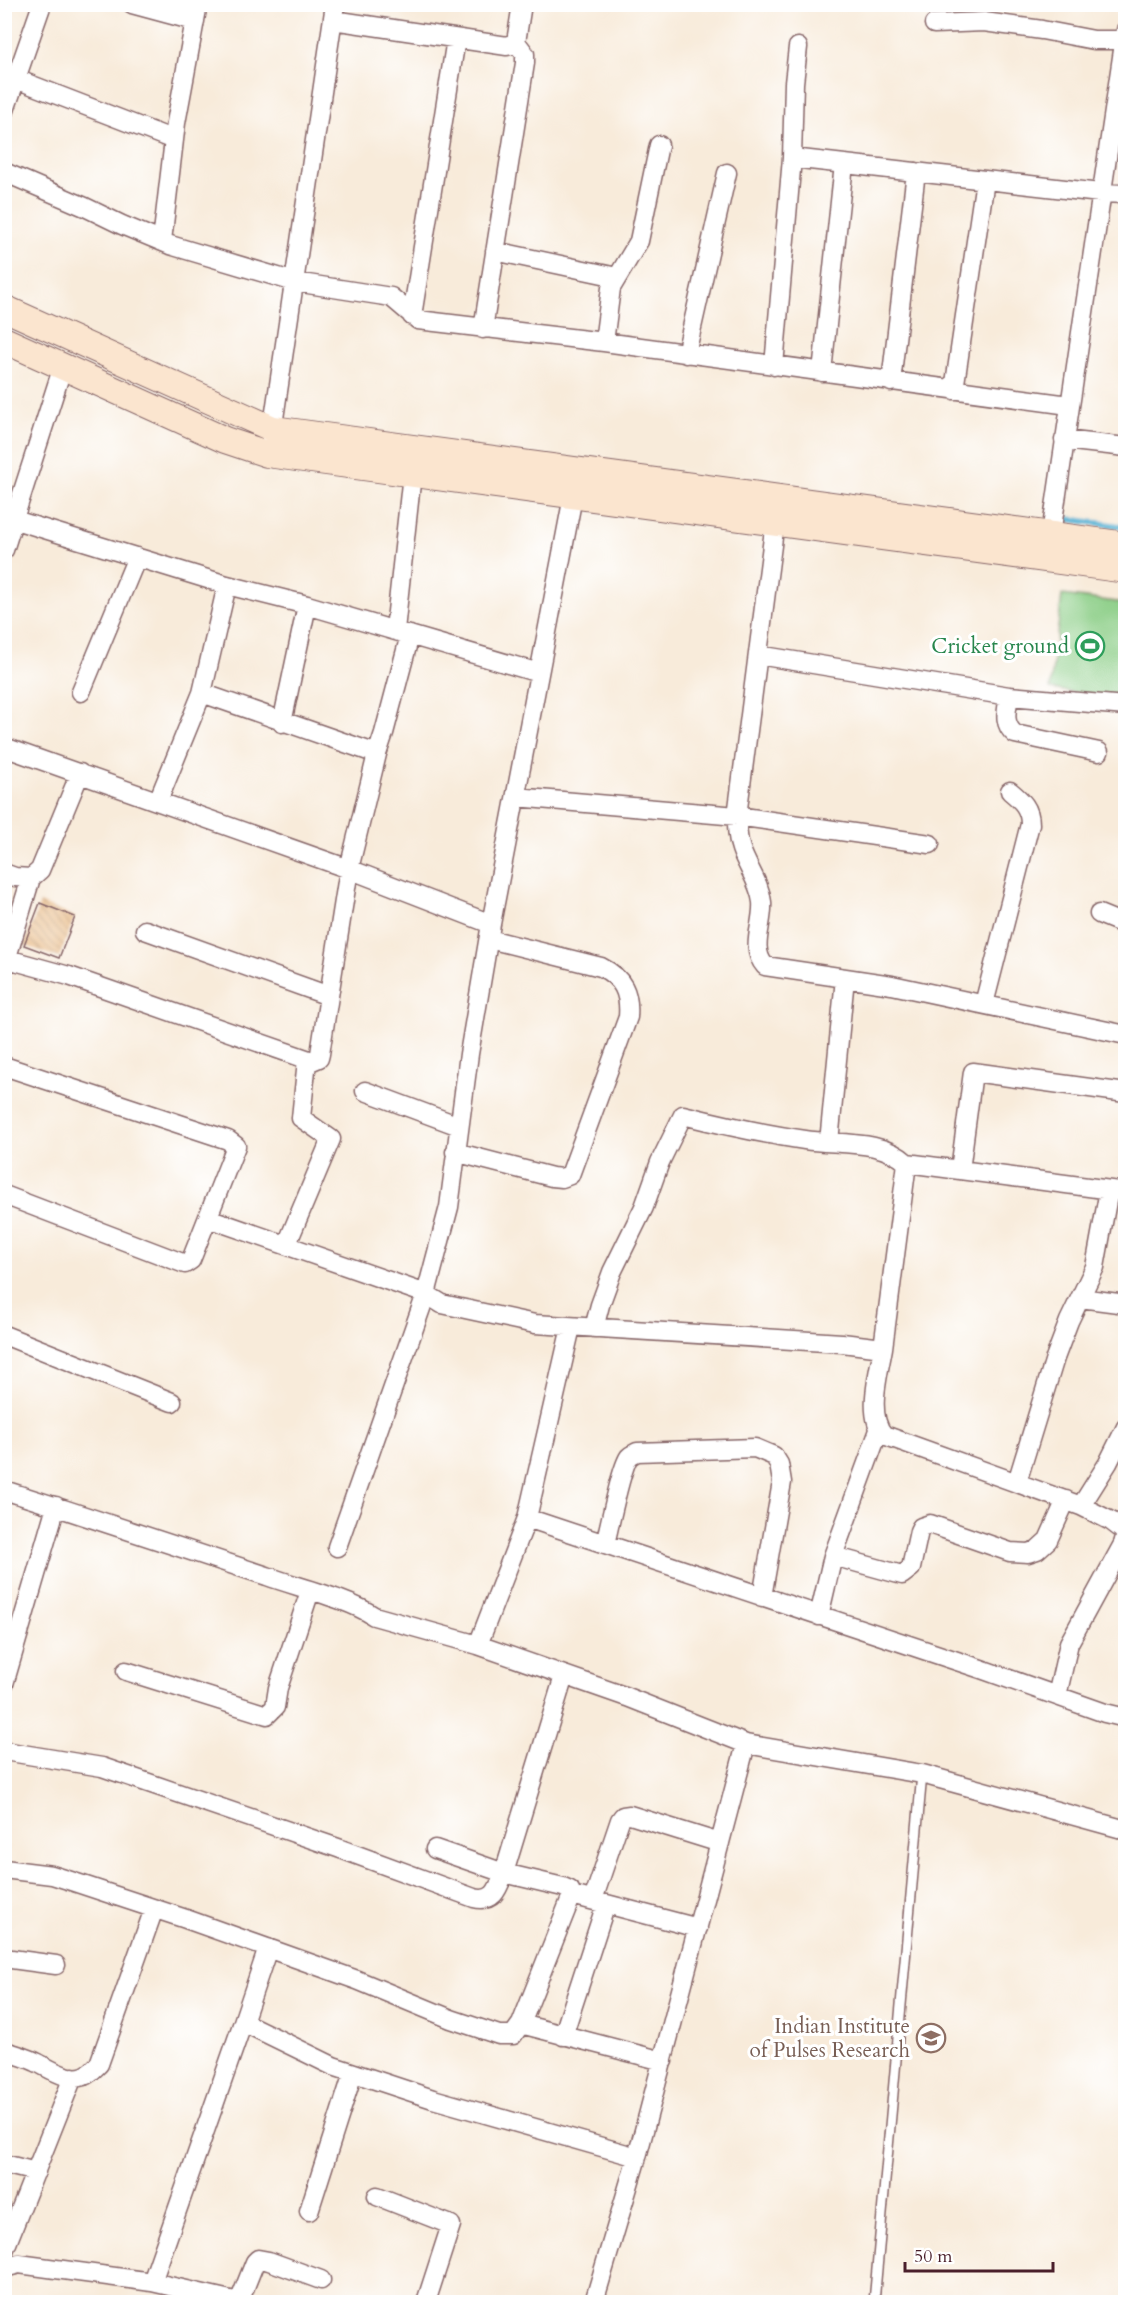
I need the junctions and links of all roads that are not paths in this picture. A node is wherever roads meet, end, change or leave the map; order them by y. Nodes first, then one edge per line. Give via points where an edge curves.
1 (42, 4) edge
2 (132, 4) edge
3 (522, 4) edge
4 (334, 12) edge
5 (196, 13) edge
6 (934, 24) dead end
7 (1125, 37) edge
8 (456, 39) junction
9 (516, 42) junction
10 (798, 47) dead end
11 (16, 79) junction
12 (4, 113) edge
13 (174, 140) junction
14 (659, 145) dead end
15 (792, 158) junction
16 (844, 164) junction
17 (4, 172) edge
18 (916, 172) junction
19 (726, 173) dead end
20 (985, 180) junction
21 (1100, 193) junction
22 (1125, 194) edge
23 (162, 241) junction
24 (495, 251) junction
25 (617, 277) junction
26 (295, 282) junction
27 (4, 308) edge
28 (412, 316) junction
29 (483, 329) junction
30 (4, 340) edge
31 (604, 342) junction
32 (686, 354) junction
33 (63, 366) junction
34 (774, 366) junction
35 (822, 372) junction
36 (891, 382) junction
37 (954, 390) junction
38 (1069, 405) junction
39 (273, 429) junction
40 (1064, 440) junction
41 (1125, 447) edge
42 (267, 454) junction
43 (580, 470) junction
44 (412, 474) junction
45 (573, 495) junction
46 (15, 520) junction
47 (775, 522) junction
48 (1051, 534) junction
49 (1125, 545) edge
50 (4, 550) edge
51 (137, 557) junction
52 (1125, 570) edge
53 (227, 585) junction
54 (307, 605) junction
55 (402, 632) junction
56 (758, 655) junction
57 (539, 673) junction
58 (81, 692) dead end
59 (202, 693) junction
60 (1009, 696) junction
61 (1125, 706) edge
62 (282, 723) junction
63 (4, 747) edge
64 (1099, 752) dead end
65 (376, 754) junction
66 (80, 773) junction
67 (1010, 791) dead end
68 (516, 797) junction
69 (158, 801) junction
70 (737, 816) junction
71 (930, 843) dead end
72 (348, 869) junction
73 (4, 873) edge
74 (31, 878) junction
75 (1099, 914) dead end
76 (1125, 924) edge
77 (145, 930) dead end
78 (490, 931) junction
79 (5, 961) edge
80 (845, 978) junction
81 (329, 996) junction
82 (984, 1004) junction
83 (1125, 1035) edge
84 (307, 1060) junction
85 (4, 1066) edge
86 (364, 1090) dead end
87 (1125, 1093) edge
88 (459, 1126) junction
89 (829, 1142) junction
90 (455, 1152) junction
91 (907, 1163) junction
92 (960, 1170) junction
93 (1117, 1191) edge
94 (4, 1195) edge
95 (208, 1218) junction
96 (287, 1244) junction
97 (426, 1294) junction
98 (1080, 1298) junction
99 (1125, 1304) edge
100 (571, 1327) junction
101 (594, 1328) junction
102 (4, 1335) edge
103 (883, 1348) junction
104 (172, 1402) dead end
105 (879, 1430) junction
106 (1124, 1433) edge
107 (1017, 1482) junction
108 (4, 1490) edge
109 (1074, 1503) junction
110 (56, 1506) junction
111 (527, 1518) junction
112 (605, 1544) junction
113 (337, 1547) dead end
114 (833, 1556) junction
115 (310, 1591) junction
116 (762, 1597) junction
117 (819, 1616) junction
118 (478, 1645) junction
119 (126, 1671) dead end
120 (564, 1676) junction
121 (4, 1684) edge
122 (1057, 1696) junction
123 (1125, 1718) edge
124 (746, 1744) junction
125 (4, 1751) edge
126 (922, 1774) junction
127 (1125, 1830) edge
128 (720, 1843) junction
129 (435, 1848) dead end
130 (4, 1869) edge
131 (504, 1873) junction
132 (572, 1894) junction
133 (599, 1902) junction
134 (154, 1909) junction
135 (698, 1928) junction
136 (268, 1948) junction
137 (4, 1958) edge
138 (56, 1965) dead end
139 (243, 2022) junction
140 (521, 2024) junction
141 (564, 2036) junction
142 (4, 2051) edge
143 (663, 2061) junction
144 (353, 2073) junction
145 (73, 2077) junction
146 (637, 2157) junction
147 (4, 2164) edge
148 (36, 2172) junction
149 (377, 2196) dead end
150 (309, 2211) dead end
151 (4, 2251) edge
152 (4, 2268) edge
153 (321, 2280) dead end
154 (152, 2282) junction
155 (239, 2302) edge
156 (426, 2302) edge
157 (594, 2302) edge
158 (874, 2302) edge

1 - 11 street
2 - 5 street
3 - 9 street
4 - 8 street
4 - 26 street
5 - 13 street
6 - 7 street via 984,22 1094,40
7 - 21 street
8 - 9 street via 507,46
8 - 28 street
9 - 24 street via 526,59
10 - 15 street
11 - 12 street
11 - 13 street
13 - 23 street
14 - 25 street via 639,241
15 - 16 street
15 - 34 street
16 - 18 street
16 - 35 street
17 - 23 street
18 - 20 street
18 - 36 street
19 - 32 street
20 - 21 street
20 - 37 street
21 - 22 street
21 - 38 street
23 - 26 street
24 - 25 street
24 - 29 street
25 - 31 street via 609,298
26 - 28 street via 391,297
26 - 39 street
27 - 39 street
28 - 29 street
29 - 31 street
30 - 33 street
31 - 32 street
32 - 34 street
33 - 42 street via 225,440
33 - 46 street
34 - 35 street
35 - 36 street
36 - 37 street
37 - 38 street
38 - 40 street
39 - 42 street
39 - 43 street
40 - 41 street
40 - 48 street
42 - 44 street
43 - 45 street
43 - 48 street
44 - 45 street
44 - 55 street
45 - 47 street
45 - 57 street
46 - 50 street
46 - 51 street
47 - 52 street
47 - 56 street
48 - 49 street
51 - 53 street
51 - 58 street
53 - 54 street
53 - 59 street
54 - 55 street
54 - 62 street
55 - 57 street
55 - 65 street via 384,733
56 - 60 street
56 - 70 street
57 - 68 street
59 - 62 street
59 - 69 street
60 - 61 street
60 - 64 street via 1006,721 1015,734
62 - 65 street
63 - 66 street
65 - 72 street
66 - 69 street
66 - 74 street via 40,870
67 - 82 street via 1028,810 1030,824
68 - 70 street
68 - 78 street
69 - 72 street
70 - 71 street
70 - 80 street via 740,846 762,902 757,947 760,960 765,966
72 - 78 street
72 - 81 street
73 - 74 street
74 - 79 street
75 - 76 street
77 - 81 street
78 - 88 street
78 - 90 street via 614,974 625,988 628,1017 570,1175 552,1178
79 - 84 street via 69,976
80 - 82 street
80 - 89 street
81 - 84 street via 319,1058
82 - 83 street
84 - 96 street via 301,1118 331,1139
85 - 95 street via 233,1143 236,1151
86 - 88 street
87 - 92 street via 973,1072
88 - 90 street
89 - 91 street via 875,1148 897,1154
89 - 101 street via 683,1115 612,1272
90 - 97 street via 449,1207
91 - 92 street
91 - 103 street
92 - 93 street
93 - 98 street via 1095,1266
94 - 95 street via 181,1264 191,1260
95 - 96 street
96 - 97 street
97 - 100 street via 442,1304 534,1324
97 - 113 street
98 - 99 street
98 - 107 street via 1055,1358
100 - 101 street
100 - 111 street
101 - 103 street
102 - 104 street
103 - 105 street via 874,1415
105 - 107 street via 890,1438
105 - 114 street
106 - 109 street via 1108,1463
107 - 109 street
108 - 110 street
109 - 114 street via 1048,1540 1028,1553 1010,1552 930,1524 921,1527 911,1568 902,1575
109 - 122 street via 1118,1526 1125,1537 1069,1643
110 - 115 street
110 - 121 street
111 - 112 street
111 - 118 street
112 - 116 street
112 - 116 street via 623,1472 632,1454 765,1450 779,1464 782,1482
114 - 117 street
115 - 118 street via 374,1616
115 - 119 street via 274,1707 267,1715
116 - 117 street
117 - 122 street
118 - 120 street
120 - 124 street
120 - 131 street
122 - 123 street
124 - 126 street
124 - 128 street
125 - 131 street via 102,1767 481,1900 498,1890
126 - 127 street
126 - 158 lane
128 - 133 street via 623,1816
128 - 135 street
129 - 131 street
130 - 134 street via 52,1875
131 - 132 street via 563,1887
132 - 133 street
132 - 140 street
133 - 135 street
133 - 141 street
134 - 136 street
134 - 145 street via 99,2064 84,2076
135 - 143 street
136 - 139 street
136 - 140 street via 499,2035 513,2035
137 - 138 street
139 - 144 street
139 - 154 street
140 - 141 street
141 - 143 street
142 - 145 street
143 - 146 street
144 - 146 street
144 - 150 street
145 - 148 street
146 - 157 street
147 - 148 street
148 - 151 street
149 - 156 street via 451,2225
152 - 154 street via 19,2264
153 - 155 street via 258,2259
154 - 155 street

